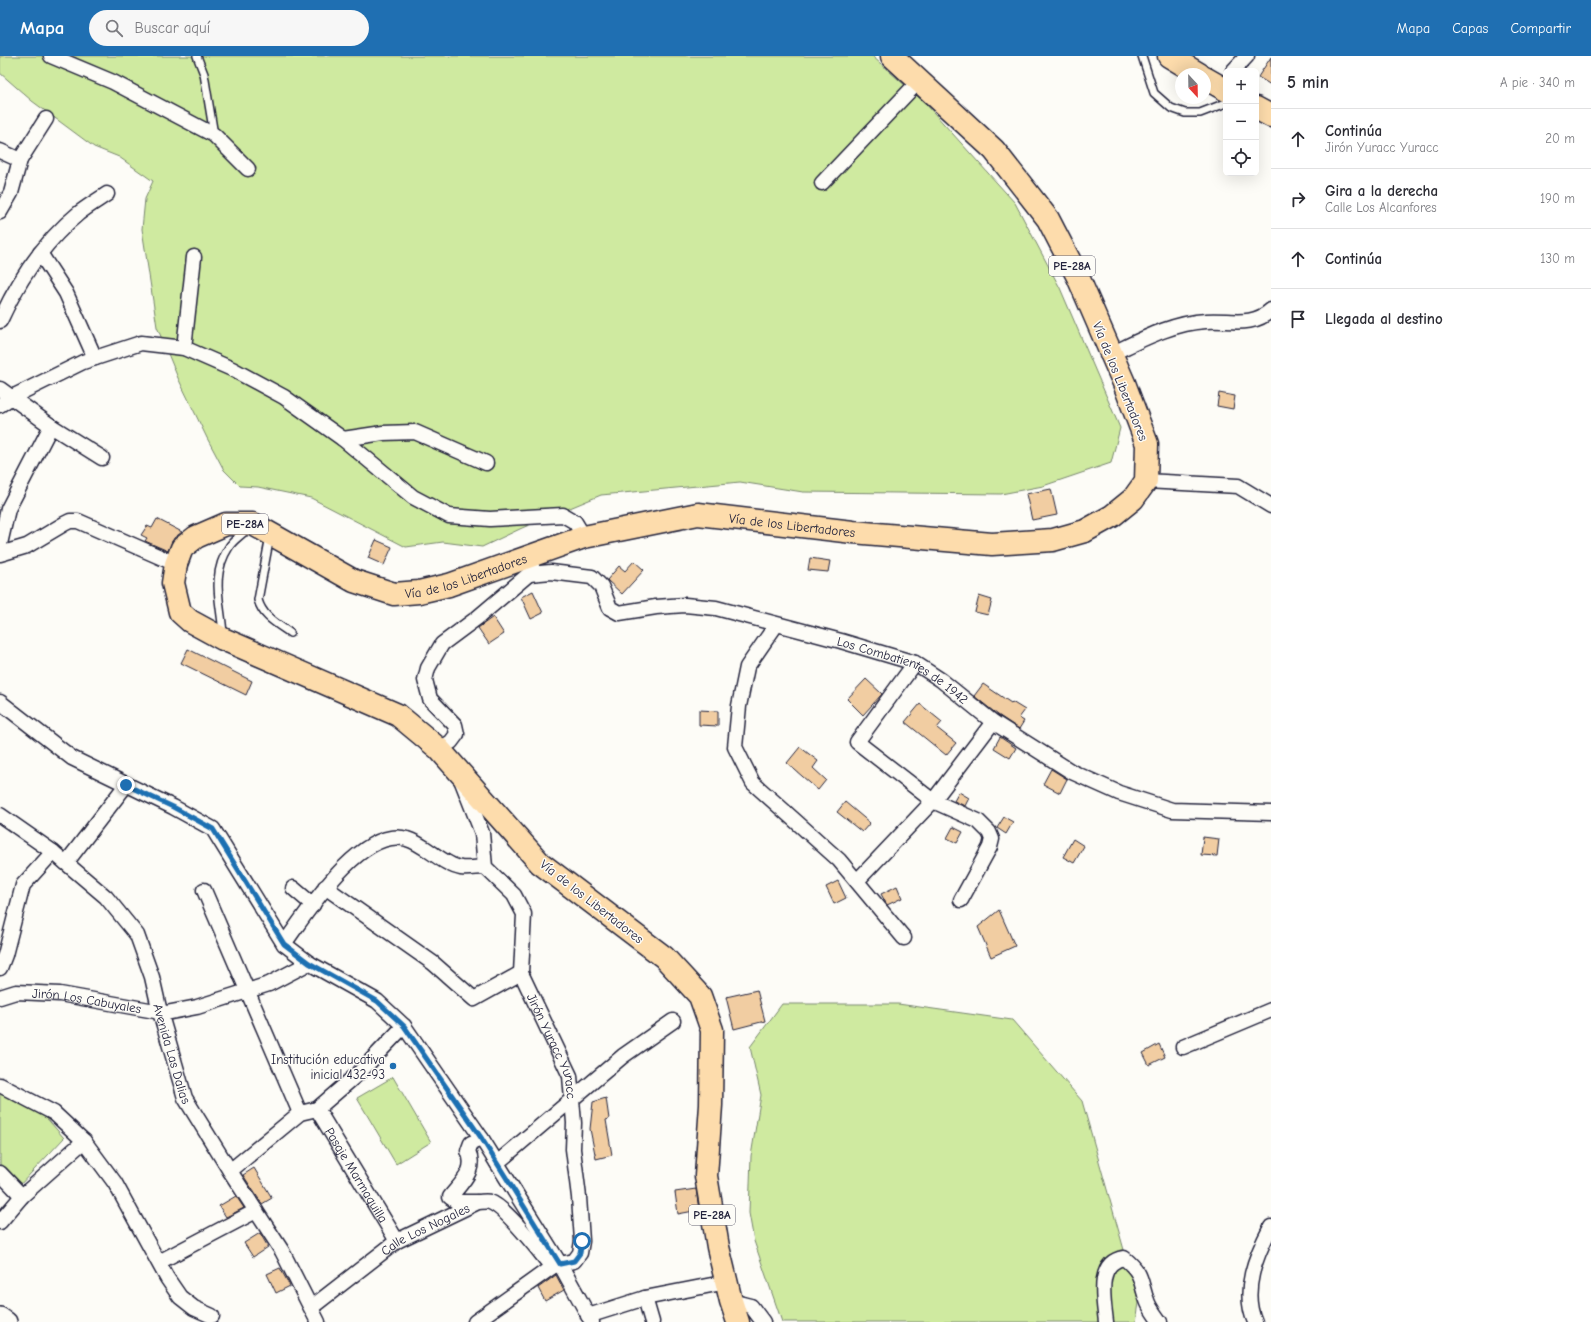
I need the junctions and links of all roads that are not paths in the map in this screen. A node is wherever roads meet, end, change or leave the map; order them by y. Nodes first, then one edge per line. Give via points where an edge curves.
1 (51, 56) edge
2 (196, 56) edge
3 (892, 56) edge
4 (1142, 56) edge
5 (1169, 56) edge
6 (1247, 56) edge
7 (1189, 68) edge
8 (1237, 68) edge
9 (919, 81) junction
10 (1223, 84) edge
11 (1259, 110) edge
12 (1271, 116) edge
13 (46, 119) dead end
14 (214, 135) junction
15 (0, 151) edge
16 (20, 160) junction
17 (248, 169) dead end
18 (822, 183) dead end
19 (107, 194) dead end
20 (0, 212) edge
21 (40, 253) junction
22 (194, 256) dead end
23 (1271, 310) edge
24 (0, 320) edge
25 (184, 348) junction
26 (1111, 354) junction
27 (95, 358) junction
28 (0, 389) edge
29 (12, 397) junction
30 (0, 405) edge
31 (51, 426) junction
32 (343, 439) junction
33 (102, 458) dead end
34 (486, 463) dead end
35 (1146, 481) junction
36 (1271, 506) edge
37 (262, 529) junction
38 (584, 537) junction
39 (0, 544) edge
40 (539, 553) junction
41 (0, 554) edge
42 (176, 564) junction
43 (528, 574) junction
44 (776, 625) junction
45 (290, 633) dead end
46 (223, 639) junction
47 (916, 663) junction
48 (0, 702) edge
49 (993, 722) junction
50 (439, 749) junction
51 (457, 771) junction
52 (126, 785) junction
53 (932, 801) junction
54 (1271, 813) edge
55 (0, 816) edge
56 (53, 852) junction
57 (66, 863) junction
58 (485, 867) junction
59 (857, 882) junction
60 (325, 887) junction
61 (293, 888) dead end
62 (204, 890) dead end
63 (961, 900) dead end
64 (313, 905) junction
65 (904, 938) dead end
66 (284, 944) junction
67 (309, 963) junction
68 (0, 968) edge
69 (521, 973) junction
70 (248, 991) junction
71 (0, 997) edge
72 (1271, 1010) edge
73 (160, 1012) junction
74 (673, 1022) dead end
75 (404, 1026) junction
76 (1183, 1047) dead end
77 (0, 1085) edge
78 (573, 1097) junction
79 (317, 1109) junction
80 (300, 1113) junction
81 (482, 1139) junction
82 (84, 1141) junction
83 (497, 1162) junction
84 (230, 1171) junction
85 (0, 1173) edge
86 (22, 1196) junction
87 (478, 1202) junction
88 (256, 1211) junction
89 (0, 1222) edge
90 (1271, 1227) edge
91 (397, 1241) junction
92 (159, 1262) junction
93 (556, 1266) junction
94 (729, 1291) junction
95 (645, 1298) junction
96 (312, 1307) junction
97 (212, 1316) dead end
98 (0, 1317) edge
99 (590, 1319) edge
100 (7, 1322) edge
101 (318, 1322) edge
102 (475, 1322) edge
103 (652, 1322) edge
104 (738, 1322) edge
105 (763, 1322) edge
106 (1106, 1322) edge
107 (1160, 1322) edge
108 (1255, 1322) edge

1 - 14 street via 113,82
2 - 14 lane via 204,74
3 - 9 highway, Vía de los Libertadores / PE-28A
4 - 10 lane via 1154,93 1171,108 1185,113 1200,113
5 - 7 highway
6 - 8 street
9 - 18 street
9 - 26 highway, Vía de los Libertadores / PE-28A via 994,150 1048,219 1078,277
11 - 12 highway
13 - 16 street
14 - 17 street
15 - 16 street
16 - 20 street via 11,193
19 - 21 street via 78,214
21 - 24 street via 12,293
21 - 27 street via 66,293
22 - 25 street
23 - 26 street via 1257,319 1245,322 1207,321 1183,324
25 - 27 street via 141,343
25 - 32 street via 232,369 284,397
26 - 35 highway, Vía de los Libertadores / PE-28A via 1148,444
27 - 29 street
28 - 29 street
29 - 30 street
29 - 31 street
31 - 33 street
31 - 39 street via 8,509
32 - 34 street via 383,433 415,432
32 - 38 street via 413,497 449,516 490,519 563,516 575,522
35 - 36 street via 1238,486
35 - 38 highway, Vía de los Libertadores / PE-28A via 1133,499 1112,516 1085,531 1053,540 992,544 853,532 698,514
37 - 40 highway, Vía de los Libertadores / PE-28A via 354,581 394,594 450,585
37 - 42 highway, Vía de los Libertadores / PE-28A via 226,524 196,537 182,548
37 - 45 lane via 258,600 261,610 267,617
37 - 46 lane via 230,546 222,562 217,598
38 - 40 highway, Vía de los Libertadores / PE-28A
40 - 43 street
41 - 42 street via 27,546 70,521 78,521
42 - 46 highway, Vía de los Libertadores / PE-28A via 173,583 180,612 190,621
43 - 44 street, Los Combatientes de 1942 via 551,572 592,577 601,586 610,608 619,613 685,605 716,608
43 - 50 street via 442,644 434,656 425,680 430,699 455,725 457,734 451,742
44 - 47 street, Los Combatientes de 1942
44 - 59 street via 747,666 739,706 735,747 753,783 839,860
46 - 50 highway, Vía de los Libertadores / PE-28A via 398,715
47 - 49 street, Los Combatientes de 1942
47 - 53 street via 857,742
48 - 52 street via 72,758
49 - 53 street
49 - 54 street, Los Combatientes de 1942 via 1072,772 1120,793 1172,810
50 - 51 highway, Vía de los Libertadores / PE-28A
51 - 58 street via 482,833
51 - 94 highway, Vía de los Libertadores / PE-28A via 540,863 664,957 700,996 712,1030 711,1105 706,1176 711,1214
52 - 57 street
52 - 66 street via 213,829
53 - 59 street
53 - 63 street via 978,821 992,839
55 - 56 street, Avenida Las Dalias
56 - 57 street, Avenida Las Dalias
56 - 68 street via 23,885
57 - 73 street, Avenida Las Dalias via 106,897 137,935 152,977
58 - 60 street via 460,868 408,839 388,837 370,845
58 - 69 street, Jirón Yuracc Yuracc via 514,895 524,914
59 - 65 street
60 - 64 street
60 - 69 street via 433,963 474,999
61 - 64 street
62 - 70 street
64 - 66 street
66 - 67 street
67 - 70 street, Jirón Los Cabuyales via 269,984
67 - 75 street via 377,1001
69 - 78 street, Jirón Yuracc Yuracc via 570,1076
70 - 73 street, Jirón Los Cabuyales via 197,1007
70 - 80 street
71 - 73 street, Jirón Los Cabuyales via 16,992 60,994
72 - 76 street
73 - 84 street, Avenida Las Dalias via 185,1098
74 - 78 street via 623,1056
75 - 79 street via 360,1072
75 - 81 street
77 - 82 street via 54,1113
78 - 83 street
78 - 93 street, Jirón Yuracc Yuracc via 573,1149 580,1198 582,1241 580,1253 574,1261
79 - 80 street
79 - 91 street, Pasaje Marmaquilla
80 - 84 street
81 - 83 street
81 - 87 street via 471,1143 468,1151 472,1159 471,1170 450,1197 457,1202
82 - 86 street
82 - 92 street via 115,1183
83 - 93 street
84 - 88 street, Avenida Las Dalias
85 - 86 street
86 - 89 street
87 - 91 street, Calle Los Nogales
87 - 93 street, Calle Los Nogales via 490,1202 506,1214
88 - 92 street
88 - 96 street, Avenida Las Dalias via 282,1251
90 - 108 street via 1258,1250 1250,1282 1250,1306
91 - 96 street, Calle Los Nogales
92 - 97 street via 180,1296 194,1308
93 - 99 street
93 - 102 street
94 - 95 street
94 - 104 highway, Vía de los Libertadores / PE-28A
94 - 105 street via 751,1306
95 - 99 street
95 - 103 street
96 - 101 street, Avenida Las Dalias
98 - 100 street
106 - 107 street via 1103,1279 1108,1266 1116,1259 1124,1258 1137,1271 1148,1303

